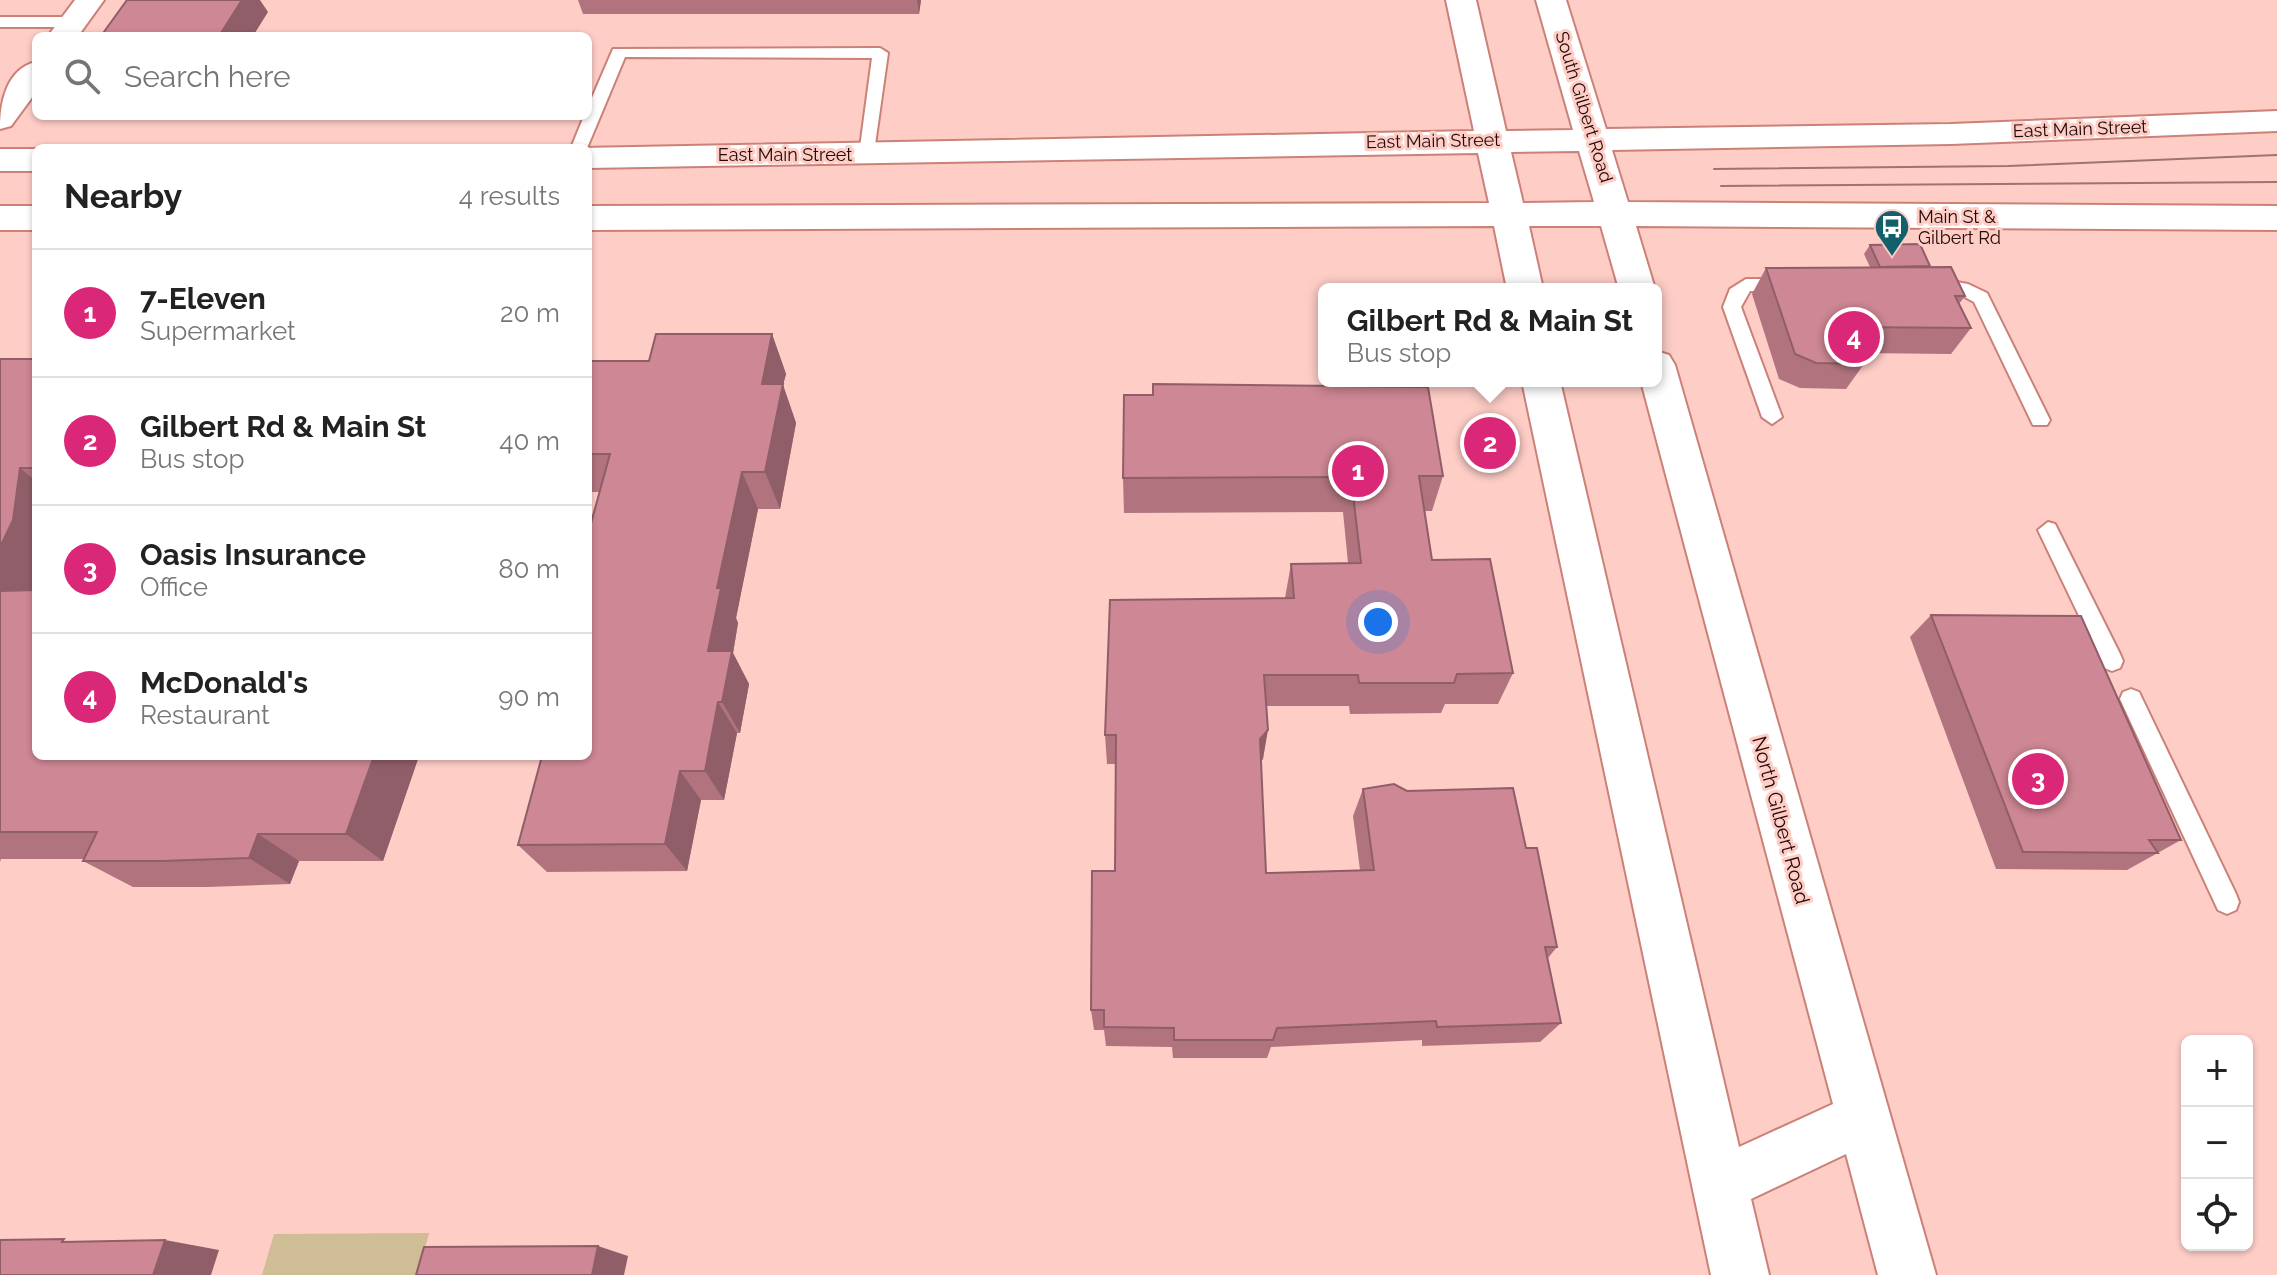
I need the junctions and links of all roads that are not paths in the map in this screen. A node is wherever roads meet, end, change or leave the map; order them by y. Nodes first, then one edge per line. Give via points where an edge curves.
1 (1461, 0) edge
2 (1551, 0) edge
3 (75, 19) edge
4 (0, 22) edge
5 (32, 76) edge
6 (592, 117) edge
7 (0, 119) edge
8 (591, 120) edge
9 (2277, 121) edge
10 (1593, 138) junction
11 (1491, 141) junction
12 (581, 144) edge
13 (867, 155) junction
14 (592, 157) edge
15 (0, 160) edge
16 (32, 160) edge
17 (1508, 214) junction
18 (1616, 214) junction
19 (0, 218) edge
20 (32, 218) edge
21 (592, 218) edge
22 (2277, 218) edge
23 (1524, 283) edge
24 (1635, 283) edge
25 (1914, 284) edge
26 (1807, 285) edge
27 (1542, 387) edge
28 (1662, 387) edge
29 (1772, 417) dead end
30 (2040, 420) dead end
31 (2048, 530) dead end
32 (2112, 661) dead end
33 (2131, 699) dead end
34 (2227, 902) dead end
35 (1864, 1118) junction
36 (1720, 1184) junction
37 (1740, 1275) edge
38 (1907, 1275) edge

1 - 11 main road
2 - 10 main road, South Gilbert Road
3 - 4 lane
5 - 7 street
6 - 13 lane via 619,52 880,53
8 - 12 lane
9 - 10 main road, East Main Street via 1951,134
10 - 11 main road, East Main Street
10 - 18 main road, South Gilbert Road
11 - 13 main road, East Main Street
11 - 17 main road
13 - 14 main road, East Main Street
15 - 16 main road
17 - 18 main road
17 - 21 main road
17 - 23 main road
18 - 22 main road
18 - 24 main road
19 - 20 main road
25 - 30 lane via 1944,284 1981,298
26 - 29 lane via 1746,285 1732,307
27 - 36 main road
28 - 35 main road, North Gilbert Road
31 - 32 lane
33 - 34 lane
35 - 36 main road
35 - 38 main road, North Gilbert Road
36 - 37 main road

